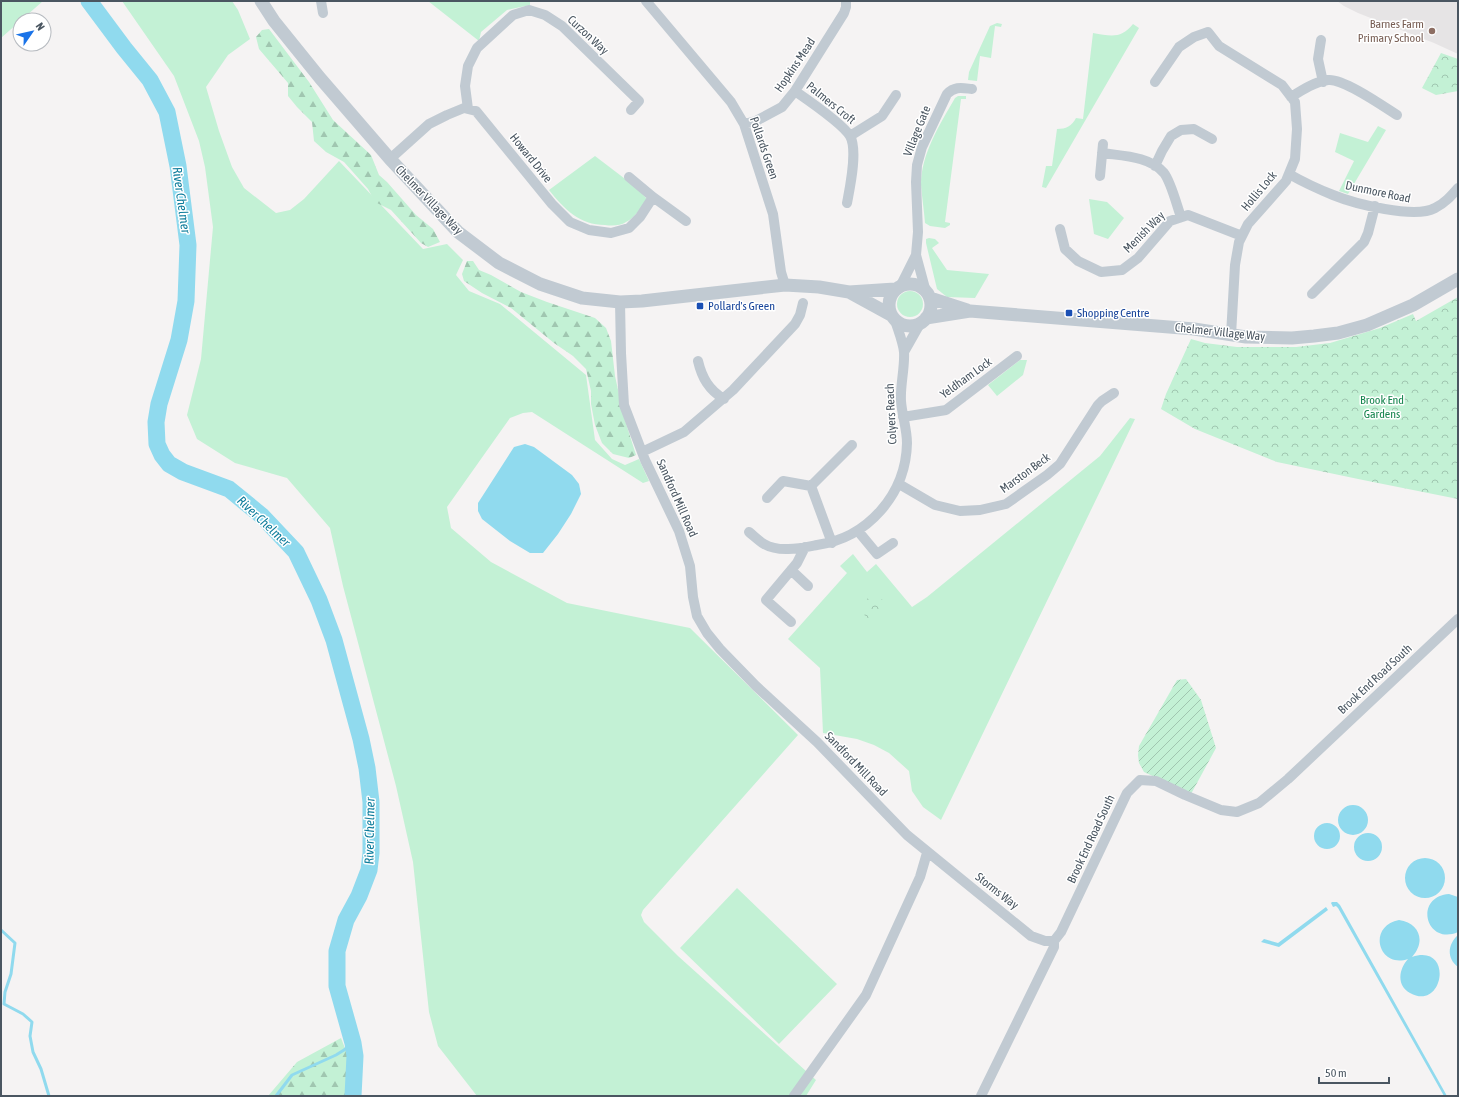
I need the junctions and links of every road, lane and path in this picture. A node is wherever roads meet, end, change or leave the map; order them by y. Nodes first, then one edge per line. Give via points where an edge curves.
1 (261, 1) edge
2 (321, 1) edge
3 (646, 1) edge
4 (846, 1) edge
5 (323, 13) dead end
6 (1321, 40) dead end
7 (1155, 82) dead end
8 (1323, 82) junction
9 (972, 89) dead end
10 (795, 91) junction
11 (896, 95) dead end
12 (1291, 97) junction
13 (468, 109) junction
14 (631, 110) dead end
15 (1397, 115) dead end
16 (744, 124) junction
17 (850, 136) junction
18 (1212, 139) dead end
19 (390, 159) junction
20 (1155, 166) junction
21 (1289, 174) junction
22 (1100, 176) dead end
23 (629, 177) dead end
24 (1458, 188) edge
25 (653, 197) junction
26 (847, 203) dead end
27 (1375, 206) junction
28 (1181, 217) junction
29 (686, 221) dead end
30 (1060, 229) dead end
31 (1242, 236) junction
32 (916, 255) junction
33 (1458, 279) edge
34 (785, 285) junction
35 (898, 287) junction
36 (849, 292) junction
37 (1312, 294) dead end
38 (928, 295) junction
39 (620, 302) junction
40 (803, 303) dead end
41 (970, 311) junction
42 (893, 318) junction
43 (924, 320) junction
44 (1231, 335) junction
45 (904, 352) junction
46 (1017, 356) dead end
47 (698, 361) dead end
48 (1114, 393) dead end
49 (724, 398) junction
50 (903, 417) junction
51 (852, 444) dead end
52 (642, 452) junction
53 (899, 484) junction
54 (812, 486) junction
55 (767, 498) dead end
56 (858, 530) junction
57 (749, 532) dead end
58 (832, 543) junction
59 (893, 543) dead end
60 (805, 547) junction
61 (791, 570) junction
62 (808, 586) dead end
63 (1458, 620) edge
64 (790, 622) dead end
65 (927, 853) junction
66 (1054, 941) junction
67 (794, 1096) edge
68 (981, 1096) edge

1 - 19 street, Chelmer Village Way via 320,78
2 - 5 street
3 - 16 street, Pollards Green via 731,102
4 - 10 street, Hopkins Mead via 844,13
6 - 8 street via 1318,59
7 - 12 street, Hollis Lock via 1179,47 1208,32 1219,46 1282,84
8 - 12 street
8 - 15 street via 1329,80 1348,86
9 - 32 street, Village Gate via 957,87 947,94 922,147 916,182
10 - 16 street, Hopkins Mead via 782,106 756,121
10 - 17 street, Palmers Croft
11 - 17 street, Palmers Croft via 882,116
12 - 21 street, Hollis Lock via 1294,102 1297,129 1294,158
13 - 14 street, Curzon Way via 468,66 477,48 513,15 529,10 545,15 562,26 639,101
13 - 19 street via 447,114 429,124
13 - 25 street, Howard Drive via 476,111 552,204 570,222 590,230 611,233 629,228
16 - 34 street, Pollards Green via 773,214
17 - 26 street, Palmers Croft via 854,148
18 - 20 street via 1194,129 1181,130 1171,136
19 - 39 street, Chelmer Village Way via 458,232 499,263 540,284 582,298
20 - 22 street via 1151,162 1103,149
20 - 28 street via 1164,173
21 - 27 street, Dunmore Road via 1334,196
21 - 31 street, Hollis Lock via 1286,181 1248,224
23 - 25 street
24 - 27 street, Dunmore Road via 1449,199 1434,209 1416,213
25 - 29 street
27 - 37 street via 1364,242
28 - 30 street, Menish Way via 1170,221 1138,258 1122,270 1101,272 1078,261 1065,249
28 - 31 street, Menish Way via 1188,215
31 - 44 street, Hollis Lock via 1235,266
32 - 35 street, Village Gate
32 - 38 street, Village Gate
33 - 44 street, Chelmer Village Way via 1399,312 1338,333 1292,338
34 - 36 street, Chelmer Village Way
34 - 39 street, Chelmer Village Way
35 - 36 street, Chelmer Village Way
35 - 38 street, Chelmer Village Way via 915,284
35 - 42 street via 889,301
36 - 42 street, Chelmer Village Way
38 - 41 street, Chelmer Village Way
38 - 43 street via 931,305
39 - 52 street, Sandford Mill Road via 624,405
40 - 49 street, Sandford Mill Road via 795,324
41 - 43 street, Chelmer Village Way
41 - 44 street, Chelmer Village Way via 1194,329
42 - 43 street, Chelmer Village Way via 908,326
42 - 45 street, Colyers Reach
43 - 45 street, Colyers Reach
45 - 50 street, Colyers Reach via 901,400
46 - 50 street, Yeldham Lock via 946,410
47 - 49 street via 706,382
48 - 53 street, Marston Beck via 1098,405 1060,464 1006,504 980,510 960,511 936,505
49 - 52 street, Sandford Mill Road via 684,432
50 - 53 street, Colyers Reach via 907,441
51 - 54 street
52 - 65 street, Sandford Mill Road via 679,531 690,566 697,616 707,633 735,665
53 - 56 street, Colyers Reach via 875,517
54 - 55 street via 783,481
54 - 58 street
56 - 58 street, Colyers Reach
56 - 59 street via 877,554
57 - 60 street, Colyers Reach via 765,544 781,549
58 - 60 street, Colyers Reach
60 - 61 street
61 - 62 street
61 - 64 street via 766,600
63 - 66 street, Brook End Road South via 1259,803 1237,812 1221,810 1156,781 1140,780 1127,793 1062,932
65 - 66 street, Storms Way via 1031,936
65 - 67 street via 920,877 866,995
66 - 68 street, Brook End Road South via 1054,947

